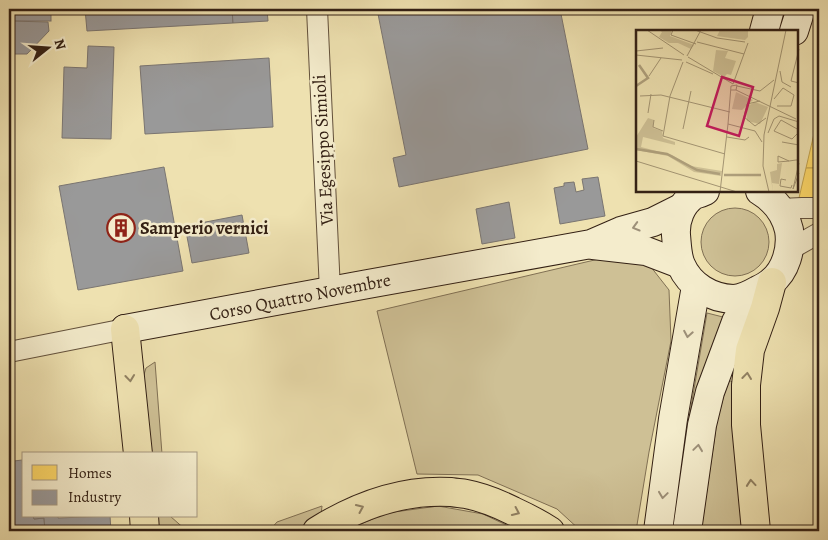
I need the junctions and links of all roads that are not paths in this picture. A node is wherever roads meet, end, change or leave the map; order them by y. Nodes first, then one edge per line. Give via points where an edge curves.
1 (317, 9) edge
2 (770, 9) edge
3 (801, 9) edge
4 (764, 30) edge
5 (794, 30) edge
6 (703, 192) edge
7 (772, 198) edge
8 (681, 208) junction
9 (819, 208) edge
10 (819, 233) edge
11 (591, 244) junction
12 (789, 250) junction
13 (680, 264) junction
14 (696, 286) junction
15 (762, 288) junction
16 (330, 291) junction
17 (125, 329) junction
18 (9, 352) edge
19 (138, 452) edge
20 (144, 518) edge
21 (146, 531) edge
22 (317, 531) edge
23 (550, 531) edge
24 (658, 531) edge
25 (687, 531) edge
26 (756, 531) edge

1 - 16 street, Via Egesippo Simioli
2 - 4 main road
3 - 5 main road
6 - 8 main road, Corso Quattro Novembre
7 - 9 street via 802,208
7 - 12 main road via 787,222
8 -> 11 main road, Corso Quattro Novembre via 653,222
8 - 13 main road via 675,229
10 - 12 street
11 - 13 main road, Corso Quattro Novembre via 646,251
11 - 16 main road, Corso Quattro Novembre
12 - 15 main road via 780,273
13 - 14 main road
14 - 15 main road via 714,296 734,299
14 -> 24 main road
25 -> 15 main road via 702,425 710,392 736,322
26 -> 15 highway via 746,424 746,385 750,350 765,308
16 - 17 main road, Corso Quattro Novembre
17 - 18 street, Corso Quattro Novembre
17 -> 19 highway
20 - 21 highway
22 -> 23 highway via 368,505 407,494 434,491 466,494 501,505

